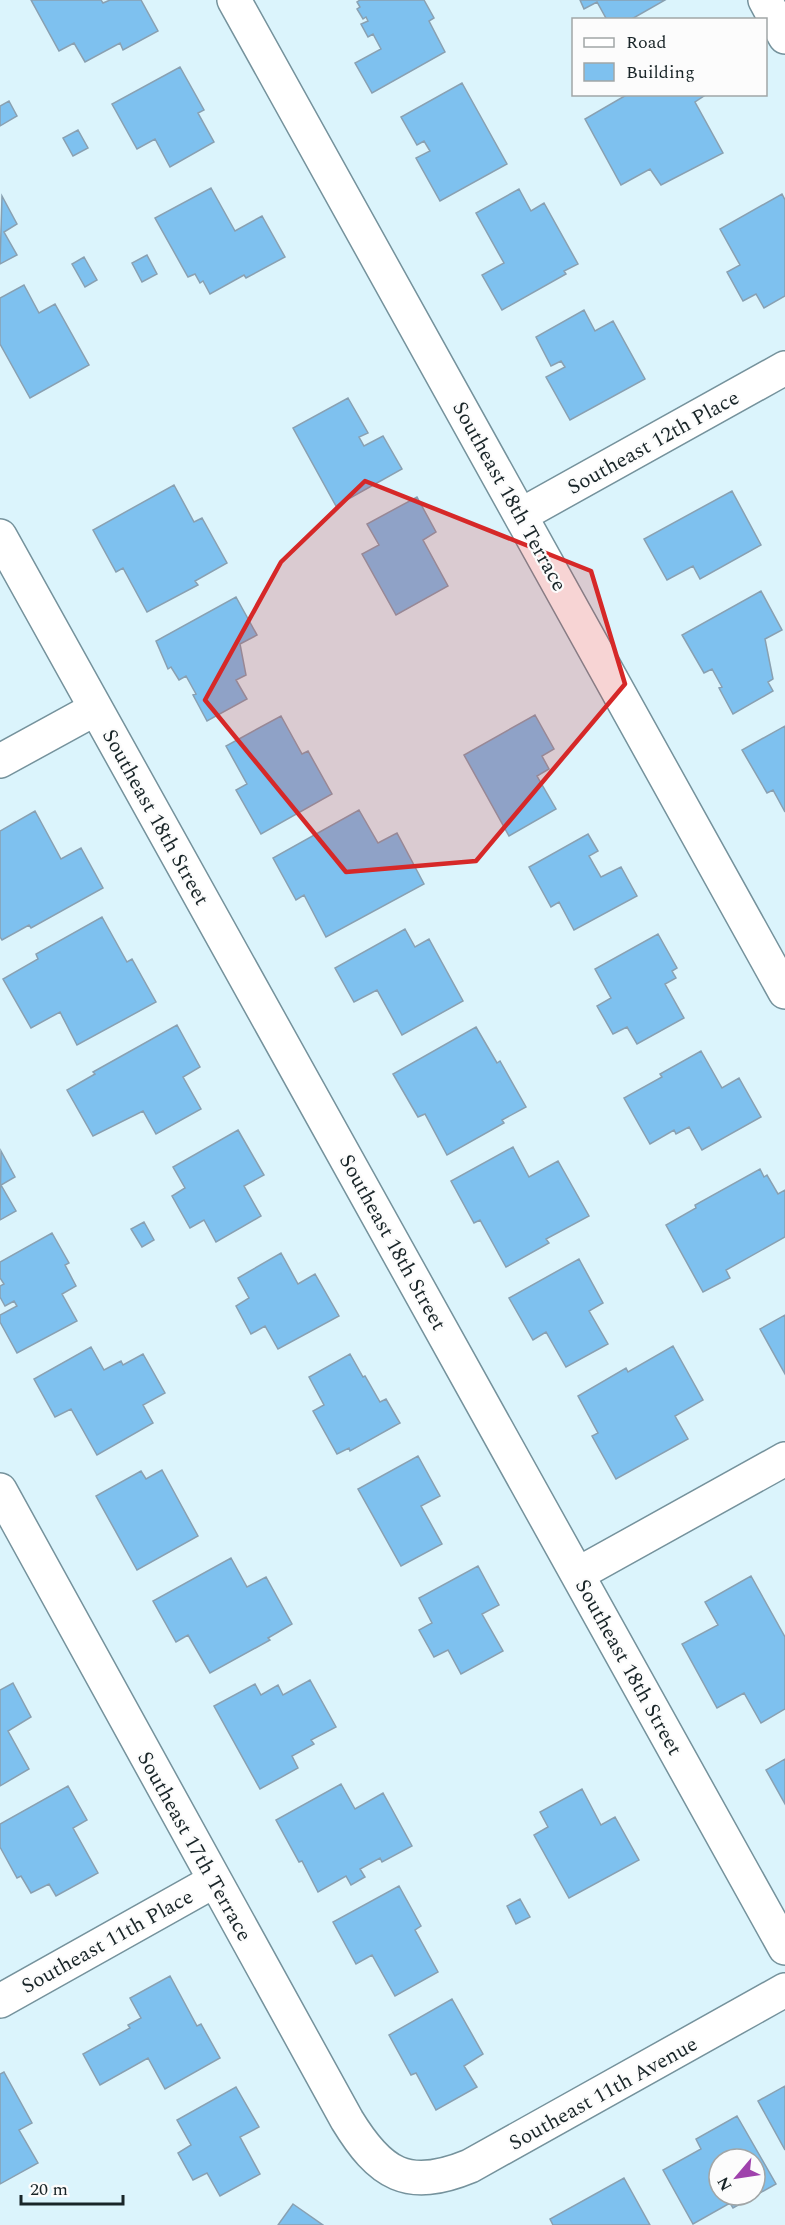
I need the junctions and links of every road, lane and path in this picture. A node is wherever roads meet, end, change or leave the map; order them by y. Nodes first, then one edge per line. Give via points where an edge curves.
1 (234, 0) edge
2 (765, 0) edge
3 (785, 37) edge
4 (785, 368) edge
5 (521, 515) junction
6 (0, 536) edge
7 (95, 709) junction
8 (0, 762) edge
9 (785, 992) edge
10 (785, 1459) edge
11 (0, 1490) edge
12 (578, 1574) junction
13 (214, 1881) junction
14 (785, 1948) edge
15 (785, 1990) edge
16 (0, 2001) edge
17 (414, 2178) joint

1 - 5 street, Southeast 18th Terrace
2 - 3 street
4 - 5 street, Southeast 12th Place
5 - 9 street, Southeast 18th Terrace
6 - 7 street, Southeast 18th Street
7 - 8 street
7 - 12 street, Southeast 18th Street
10 - 12 street
11 - 13 street, Southeast 17th Terrace
12 - 14 street, Southeast 18th Street
13 - 16 street, Southeast 11th Place
13 - 17 street, Southeast 17th Terrace via 358,2139 384,2166
15 - 17 street, Southeast 11th Avenue via 470,2166 443,2176

